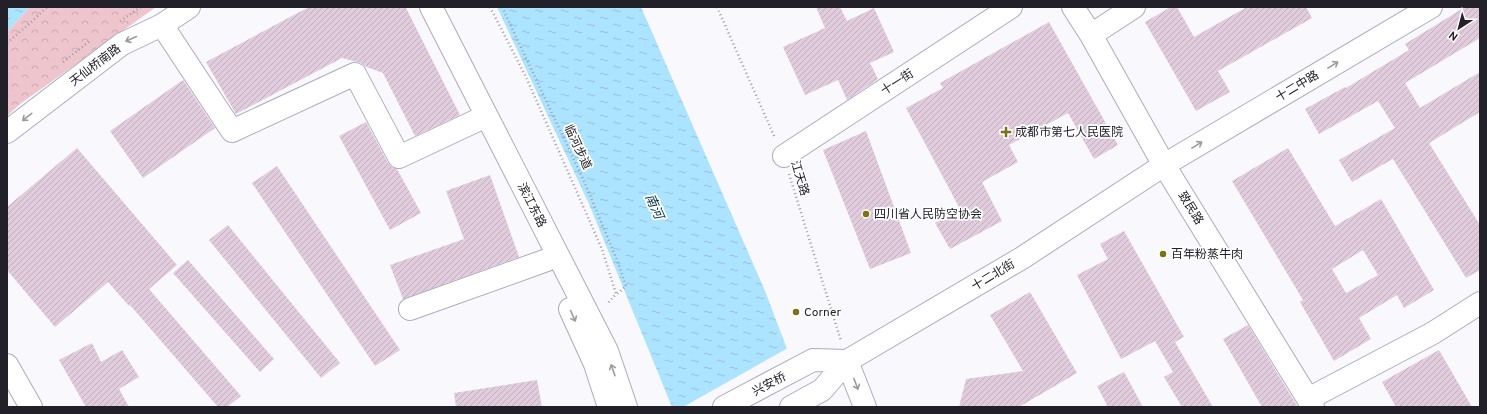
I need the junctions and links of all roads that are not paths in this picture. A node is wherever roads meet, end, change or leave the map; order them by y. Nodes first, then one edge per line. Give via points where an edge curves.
1 (189, 7) edge
2 (416, 7) edge
3 (431, 7) edge
4 (1010, 7) edge
5 (1073, 7) edge
6 (1134, 7) edge
7 (1431, 7) edge
8 (162, 25) junction
9 (1091, 35) junction
10 (480, 119) junction
11 (7, 132) edge
12 (784, 156) road end
13 (1164, 165) junction
14 (547, 260) junction
15 (1480, 303) edge
16 (410, 309) dead end
17 (847, 361) junction
18 (7, 365) edge
19 (1310, 403) edge
20 (31, 407) edge
21 (609, 407) edge
22 (626, 407) edge
23 (724, 407) edge
24 (791, 407) edge
25 (865, 407) edge

1 - 8 street, 天仙桥南路
2 - 10 street, 滨江东路
22 -> 3 street, 滨江东路 via 607,351
4 - 12 street, 十一街
5 - 9 street, 致民路
6 - 9 street
13 -> 7 street, 十二中路
8 - 10 street via 232,131 356,74 399,157
8 -> 11 street, 天仙桥南路 via 122,44
9 - 13 street, 致民路
10 - 14 street, 滨江东路
13 - 17 street, 十二北街 via 1022,258
13 - 19 street, 致民路
14 - 16 street
14 -> 21 street, 滨江东路 via 595,364
15 - 19 street via 1433,333
17 - 23 street, 兴安桥 via 813,360
17 - 24 street via 822,390
17 -> 25 street
18 - 20 street

